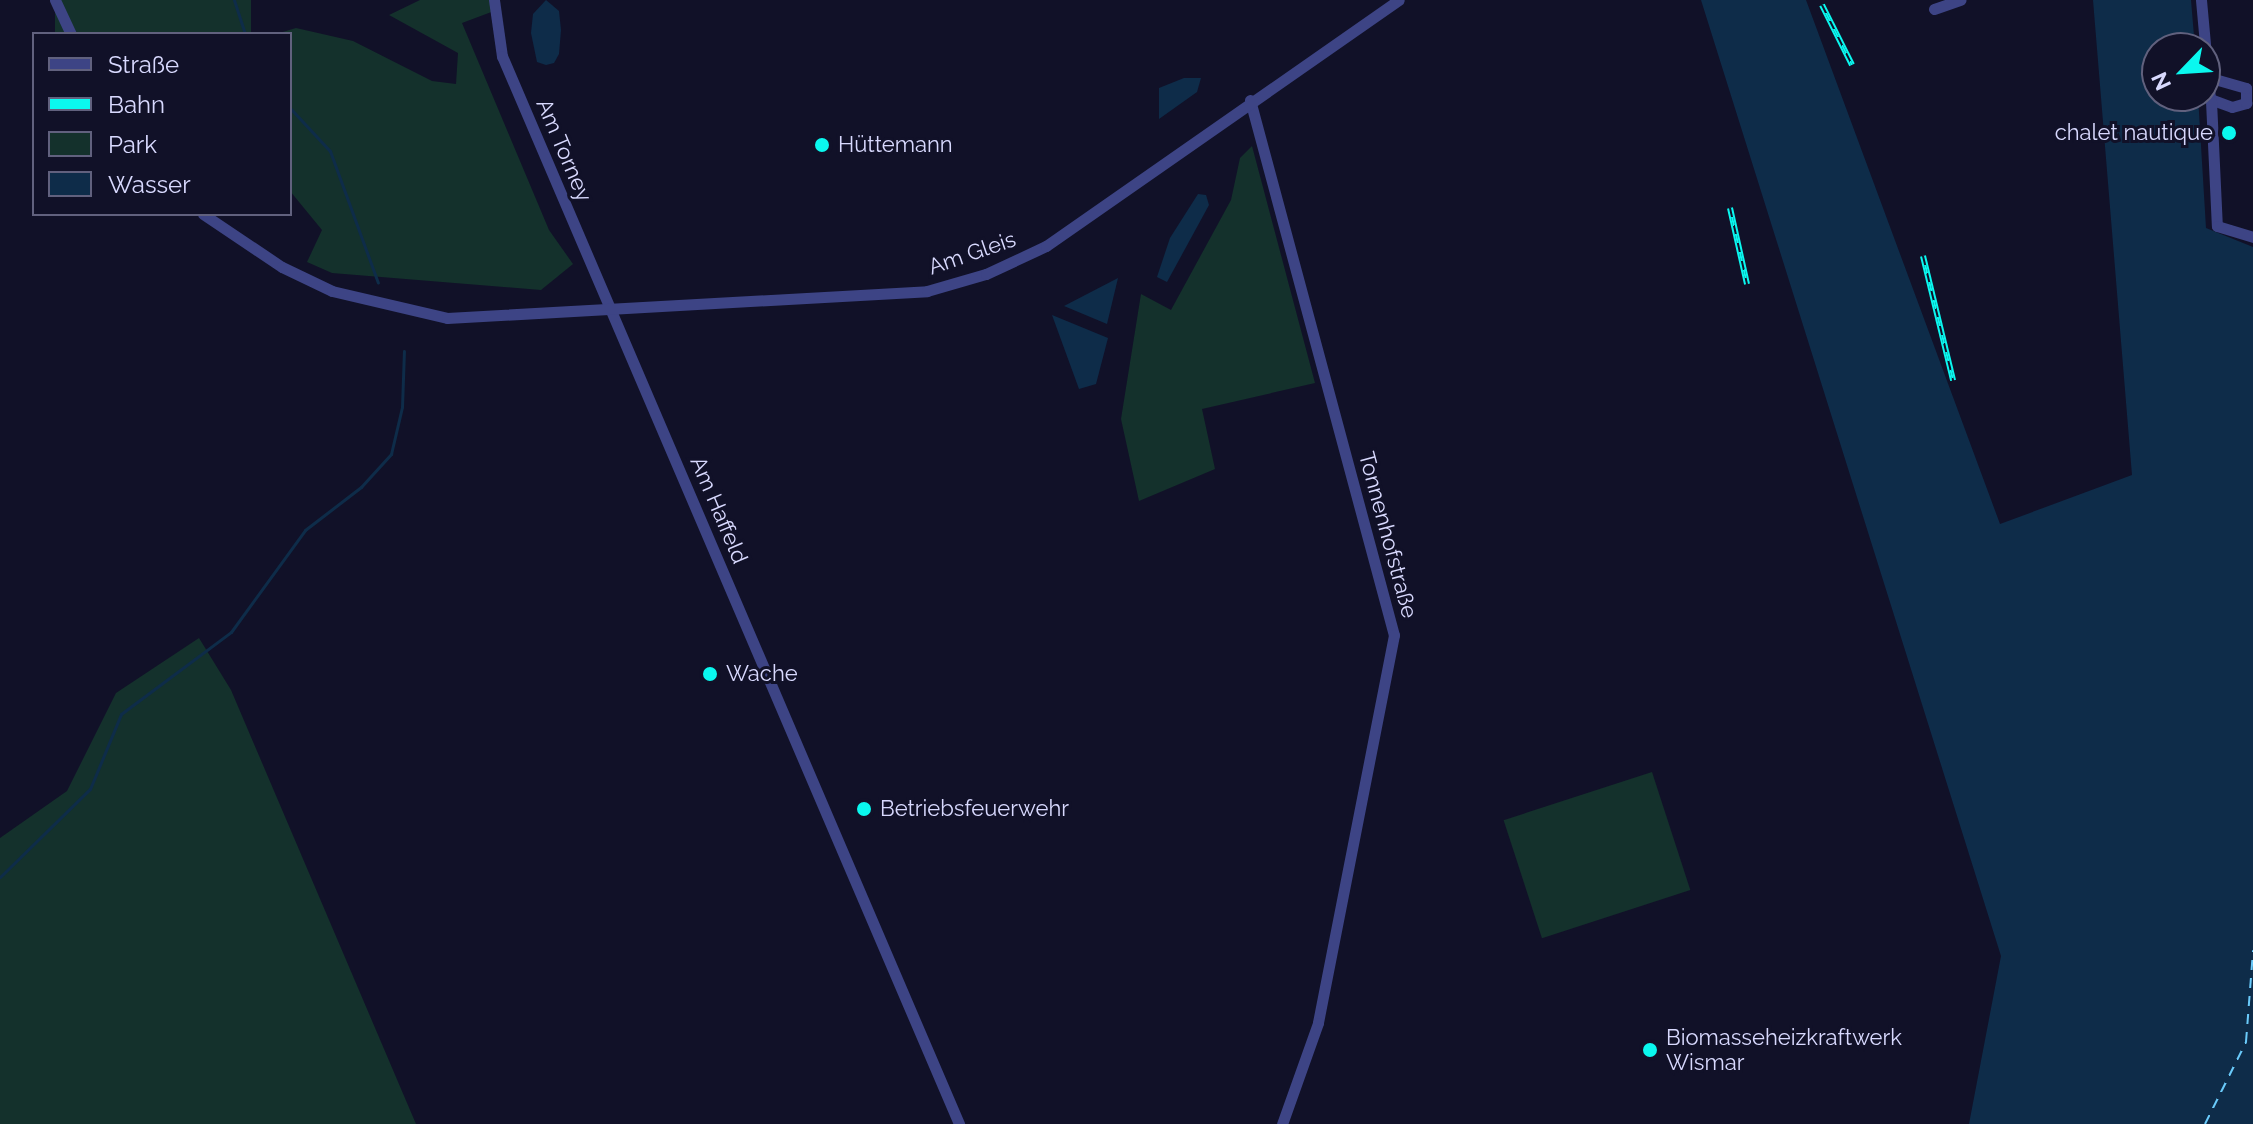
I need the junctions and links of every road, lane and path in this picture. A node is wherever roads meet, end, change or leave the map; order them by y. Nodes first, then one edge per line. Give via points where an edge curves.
1 (55, 0) edge
2 (494, 0) edge
3 (1399, 0) edge
4 (1960, 0) edge
5 (2201, 0) edge
6 (1934, 9) dead end
7 (70, 32) edge
8 (2204, 32) edge
9 (2221, 81) edge
10 (1250, 100) junction
11 (2221, 103) edge
12 (2212, 112) edge
13 (206, 216) edge
14 (2253, 237) edge
15 (611, 312) junction
16 (959, 1124) edge
17 (1282, 1124) edge

1 - 7 street
2 - 15 street, Am Torney via 502,56
3 - 10 street, Am Gleis
4 - 6 street
5 - 8 street
9 - 11 street via 2250,91 2246,103
10 - 15 street, Am Gleis via 1046,246 958,284 896,294
10 - 17 street, Tonnenhofstraße via 1394,635 1318,1023
12 - 14 street via 2217,226
13 - 15 street via 282,267 377,305 447,318
15 - 16 street, Am Haffeld

